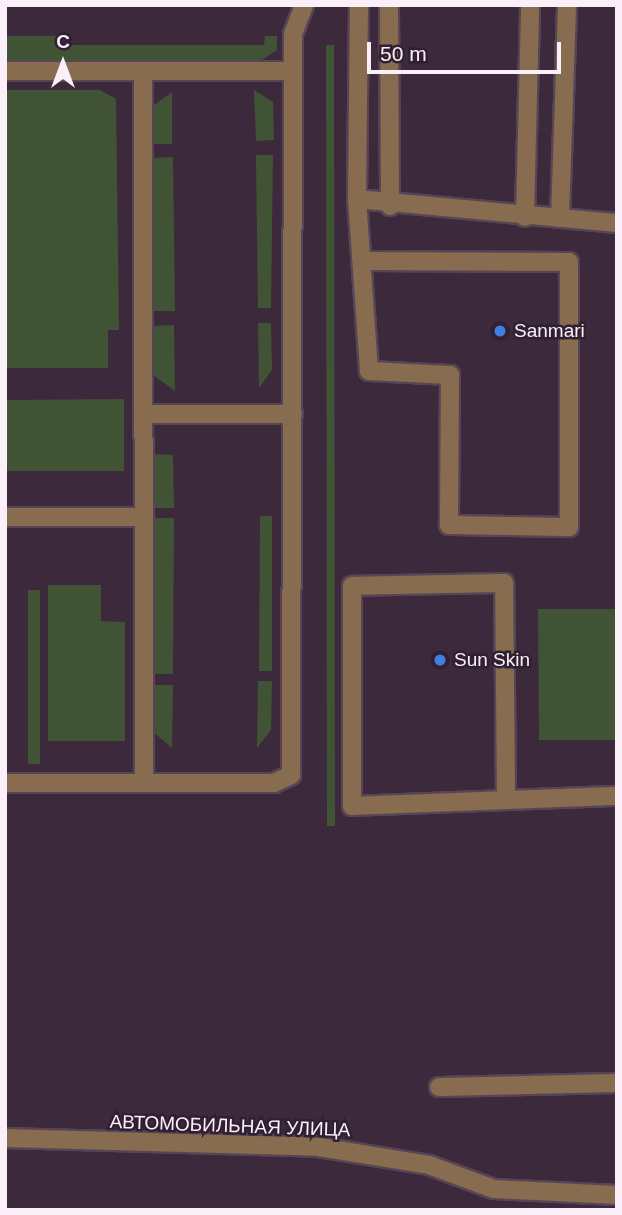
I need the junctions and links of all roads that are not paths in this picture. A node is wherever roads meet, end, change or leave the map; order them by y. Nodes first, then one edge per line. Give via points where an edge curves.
1 (304, 5) edge
2 (359, 5) edge
3 (388, 5) edge
4 (530, 5) edge
5 (566, 5) edge
6 (5, 71) edge
7 (144, 71) junction
8 (293, 71) junction
9 (357, 199) junction
10 (390, 206) junction
11 (525, 217) junction
12 (561, 218) junction
13 (617, 223) edge
14 (364, 261) junction
15 (144, 414) junction
16 (293, 414) junction
17 (5, 517) edge
18 (144, 517) junction
19 (5, 783) edge
20 (144, 783) junction
21 (617, 796) edge
22 (506, 799) junction
23 (617, 1083) edge
24 (439, 1087) dead end
25 (5, 1138) edge
26 (617, 1195) edge

1 - 8 street via 293,34
2 - 9 street
3 - 10 street
4 - 11 street
5 - 12 street
6 - 7 street
7 - 8 street
7 - 15 street
8 - 16 street
9 - 10 street
9 - 14 street
10 - 11 street
11 - 12 street
12 - 13 street
14 - 14 street via 369,372 450,375 449,525 569,527 569,262
15 - 16 street
15 - 18 street
16 - 20 street via 291,775 274,783
17 - 18 street
18 - 20 street
19 - 20 street
21 - 22 street
22 - 22 street via 504,583 352,586 352,806
23 - 24 street
25 - 26 street, АВТОМОБИЛЬНАЯ УЛИЦА via 319,1147 429,1165 495,1189

